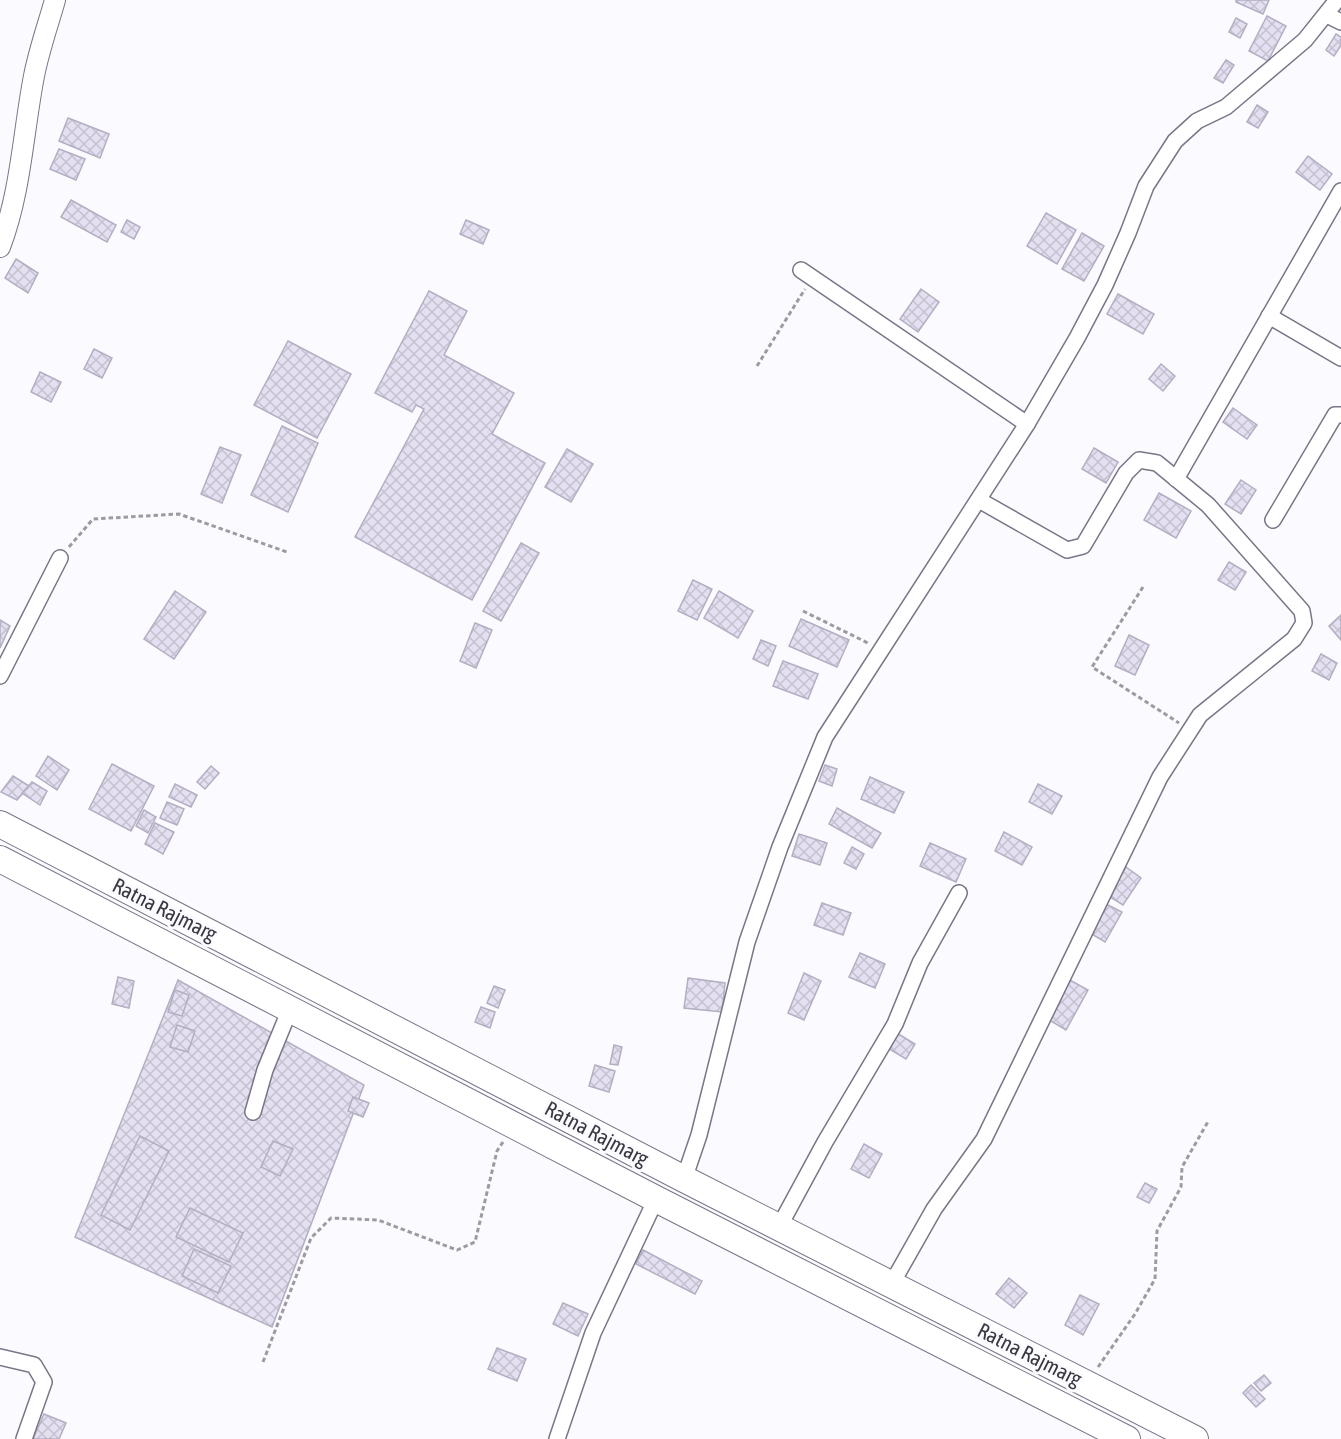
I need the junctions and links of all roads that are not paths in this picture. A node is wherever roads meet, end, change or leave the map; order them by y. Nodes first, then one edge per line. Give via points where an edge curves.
1 (55, 0) edge
2 (1337, 0) edge
3 (1327, 15) junction
4 (1341, 22) edge
5 (1341, 191) edge
6 (0, 248) edge
7 (806, 274) road end
8 (1269, 316) junction
9 (1341, 358) edge
10 (1341, 415) edge
11 (1028, 424) junction
12 (1176, 479) junction
13 (979, 500) junction
14 (1273, 520) dead end
15 (60, 558) road end
16 (0, 676) edge
17 (0, 824) edge
18 (0, 859) edge
19 (958, 893) dead end
20 (290, 1009) junction
21 (253, 1112) dead end
22 (684, 1179) junction
23 (656, 1198) junction
24 (778, 1227) junction
25 (891, 1285) junction
26 (0, 1357) edge
27 (24, 1439) edge
28 (557, 1439) edge
29 (1127, 1439) edge
30 (1195, 1439) edge

1 - 6 street via 34,75 25,141
2 - 3 street
3 - 4 street
3 - 11 street via 1305,40 1226,107 1197,121 1175,141 1146,186 1105,285
5 - 8 street
7 - 11 street
8 - 9 street
8 - 12 street
10 - 14 street via 1335,416
11 - 13 street
12 - 13 street via 1157,463 1139,460 1126,473 1083,546 1067,550
12 - 25 street via 1208,505 1302,611 1304,623 1294,639 1200,715 1160,777 984,1139 934,1209
13 - 22 street via 825,737 747,942 699,1136
15 - 16 street
17 - 22 highway, Ratna Rajmarg
18 - 20 highway, Ratna Rajmarg
19 - 24 street via 920,963 895,1024
20 - 21 street
20 - 23 highway, Ratna Rajmarg
22 - 24 highway, Ratna Rajmarg
23 - 28 street via 593,1333
23 - 29 highway, Ratna Rajmarg
24 - 25 highway, Ratna Rajmarg
25 - 30 highway, Ratna Rajmarg
26 - 27 street via 34,1365 44,1382

